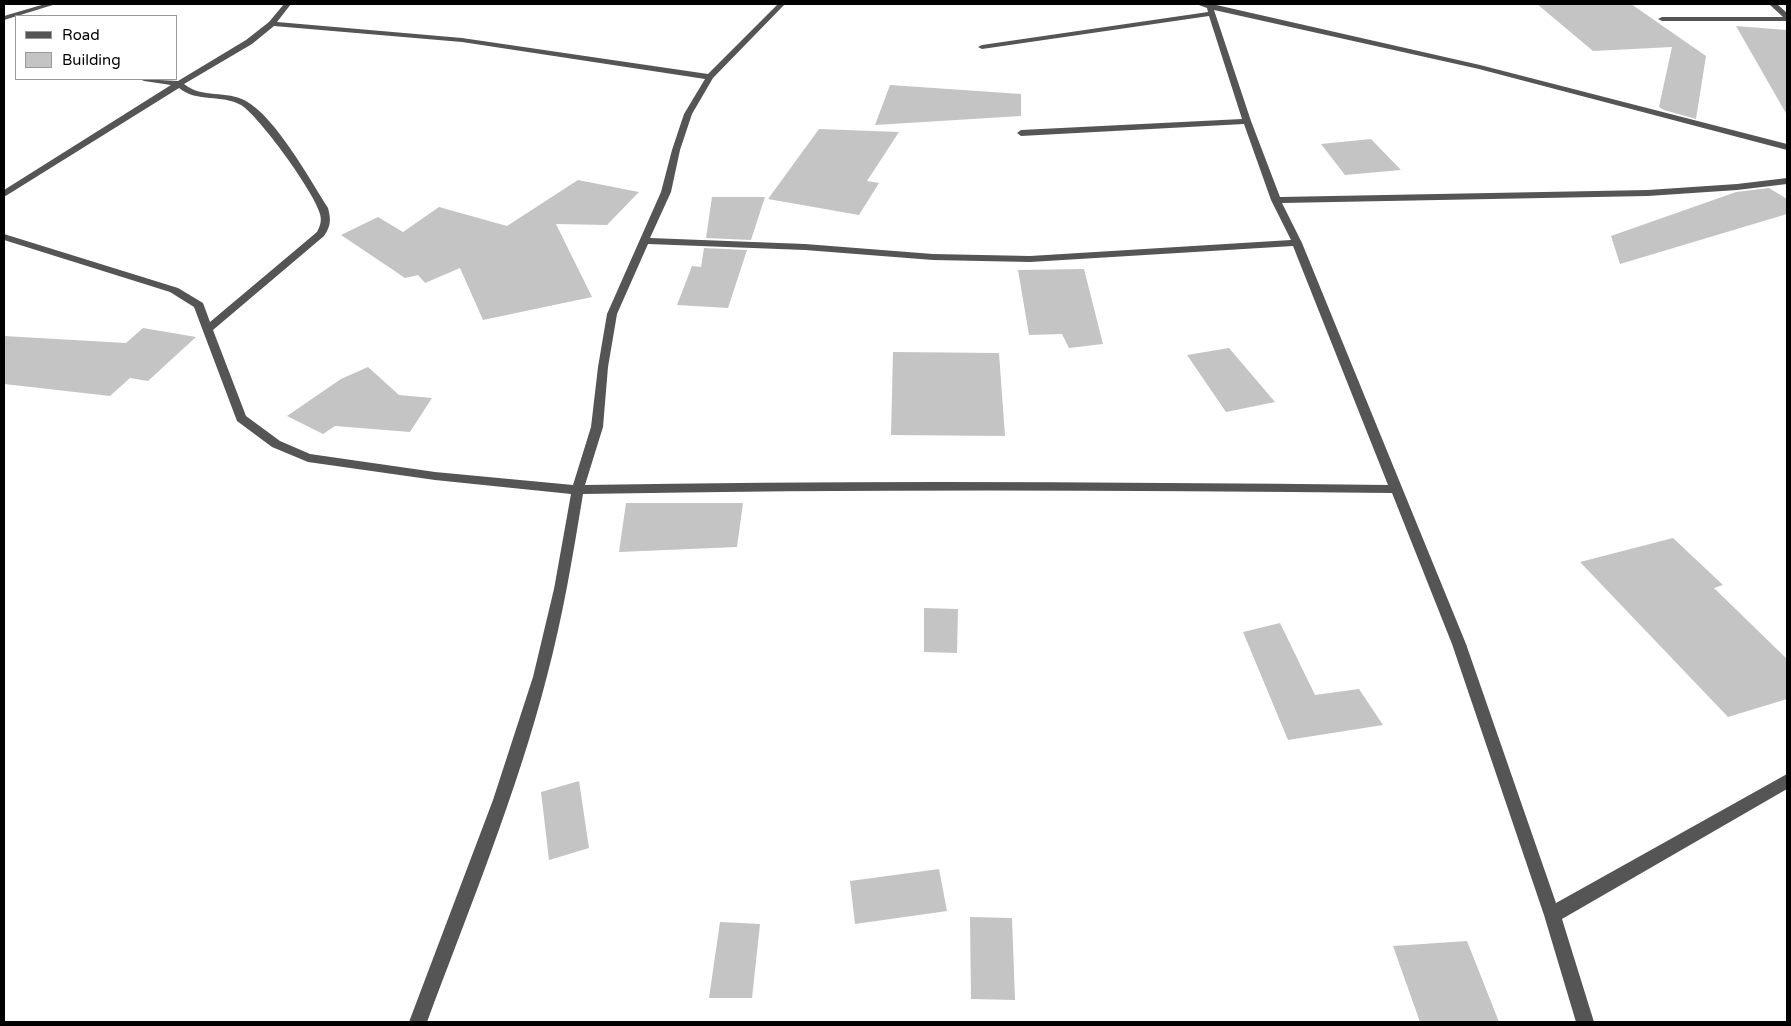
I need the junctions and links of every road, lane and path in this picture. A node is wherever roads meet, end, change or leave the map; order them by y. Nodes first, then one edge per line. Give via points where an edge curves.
1 (52, 4) edge
2 (287, 4) edge
3 (782, 4) edge
4 (1773, 4) edge
5 (1208, 7) edge
6 (4, 18) edge
7 (1787, 18) edge
8 (1662, 19) dead end
9 (272, 24) junction
10 (982, 47) dead end
11 (710, 77) junction
12 (151, 80) edge
13 (179, 84) junction
14 (1247, 121) junction
15 (1021, 133) dead end
16 (1787, 147) edge
17 (1787, 181) edge
18 (4, 194) edge
19 (1276, 200) junction
20 (4, 237) edge
21 (646, 241) junction
22 (1297, 243) junction
23 (208, 329) junction
24 (1396, 489) junction
25 (578, 490) junction
26 (1787, 781) edge
27 (1552, 915) junction
28 (418, 1022) edge
29 (1585, 1022) edge

1 - 6 street
2 - 9 street
3 - 11 street
4 - 7 street
5 - 10 street
5 - 14 street
5 - 16 street via 1480,67
7 - 8 street
9 - 11 street via 462,40
9 - 13 street via 232,53
11 - 21 street via 688,114 666,192
12 - 13 street
13 - 18 street
13 - 23 street via 192,95 234,99 259,115 327,218 321,234
14 - 15 street
14 - 19 street
17 - 19 street via 1648,193
19 - 22 street
20 - 23 street via 174,290 199,305
21 - 22 street via 805,247 933,257 1030,259
21 - 25 street via 612,314 597,427
22 - 24 street
23 - 25 street via 241,418 276,444 308,458 435,476
24 - 25 street via 1030,485
24 - 27 street via 1459,644
25 - 28 street via 561,589 540,676 501,800
26 - 27 street
27 - 29 street

